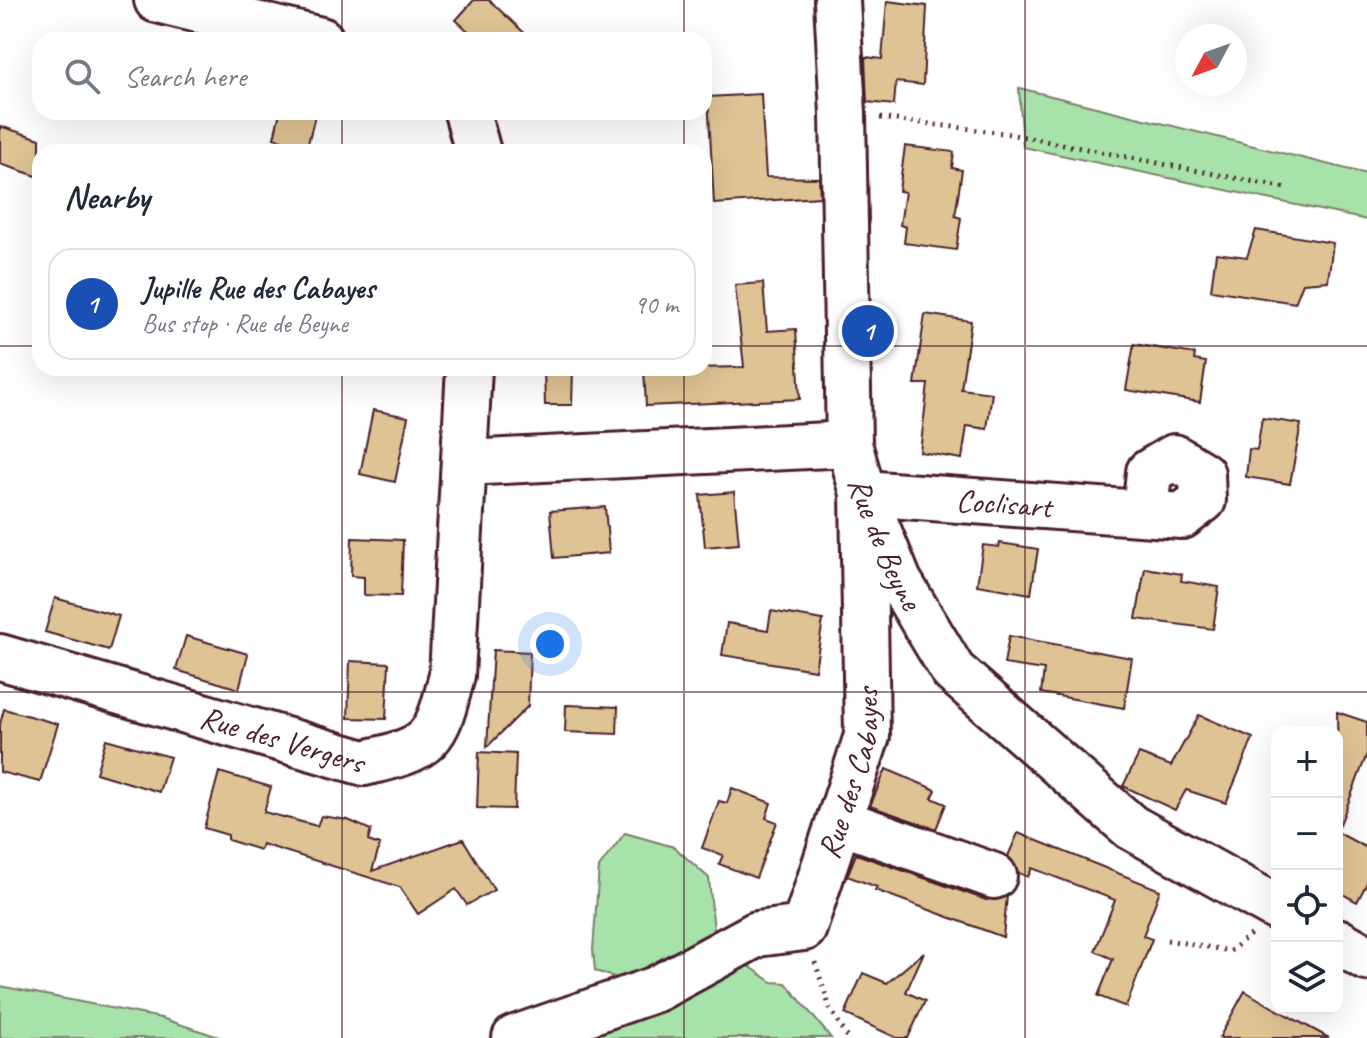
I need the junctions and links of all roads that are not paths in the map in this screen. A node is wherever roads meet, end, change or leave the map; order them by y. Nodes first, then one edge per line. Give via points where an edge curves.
1 (157, 0) edge
2 (837, 0) edge
3 (288, 32) edge
4 (469, 120) edge
5 (476, 144) edge
6 (469, 376) edge
7 (849, 444) junction
8 (465, 463) junction
9 (863, 493) junction
10 (1145, 513) dead end
11 (0, 657) edge
12 (839, 821) junction
13 (994, 876) dead end
14 (1271, 904) edge
15 (1339, 942) edge
16 (1367, 958) edge
17 (515, 1038) edge

1 - 3 street
2 - 7 street, Rue de Beyne
4 - 5 street
6 - 8 street, Rue des Vergers
7 - 8 street
7 - 9 street, Rue de Beyne
8 - 11 street, Rue des Vergers via 452,675 440,724 411,752 364,763
9 - 10 street, Coclisart
9 - 12 street, Rue des Cabayes via 867,736
9 - 14 street, Rue de Beyne via 899,581 953,671 1131,827
12 - 13 street
12 - 17 street, Rue des Cabayes via 804,928 757,934 656,989
15 - 16 street

